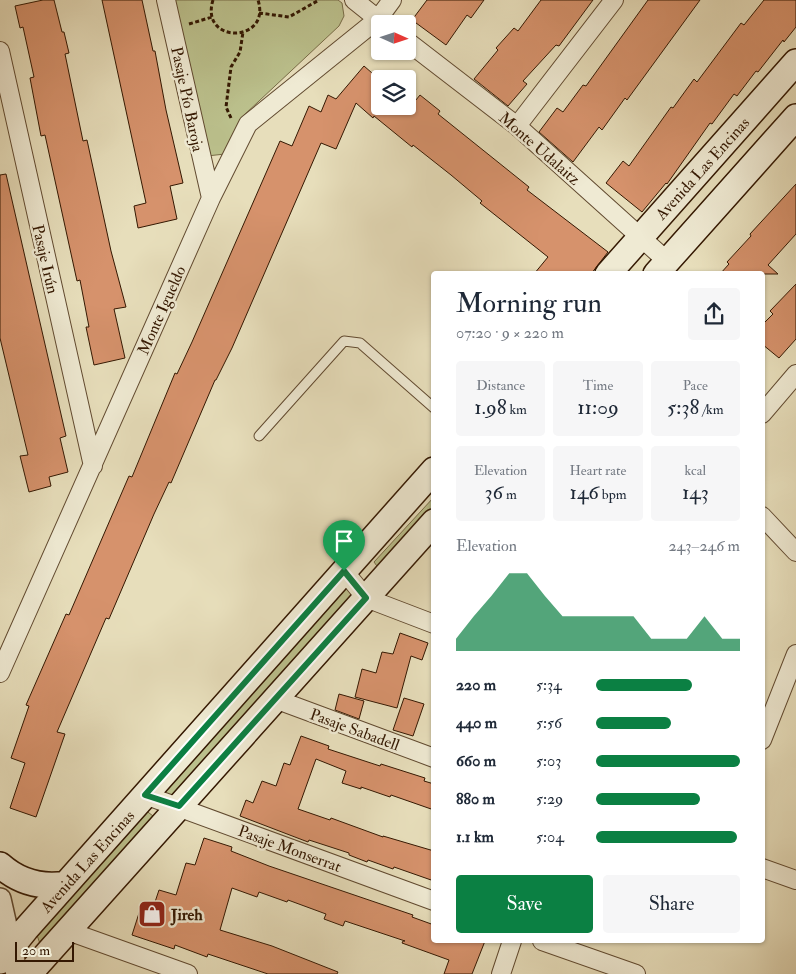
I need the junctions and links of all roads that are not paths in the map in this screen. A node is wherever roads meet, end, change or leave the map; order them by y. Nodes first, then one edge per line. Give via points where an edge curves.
1 (166, 0) edge
2 (354, 0) edge
3 (392, 0) edge
4 (614, 0) edge
5 (373, 15) edge
6 (384, 15) edge
7 (371, 29) edge
8 (416, 48) edge
9 (0, 51) edge
10 (796, 62) edge
11 (4, 95) edge
12 (762, 101) junction
13 (793, 121) edge
14 (517, 126) junction
15 (211, 198) junction
16 (640, 238) junction
17 (662, 268) edge
18 (611, 271) edge
19 (796, 374) edge
20 (431, 405) edge
21 (765, 410) edge
22 (259, 436) dead end
23 (93, 466) junction
24 (431, 473) edge
25 (765, 519) edge
26 (431, 525) edge
27 (796, 552) edge
28 (344, 571) junction
29 (366, 598) junction
30 (431, 623) edge
31 (796, 654) edge
32 (0, 673) edge
33 (276, 699) junction
34 (765, 732) edge
35 (431, 757) edge
36 (145, 795) junction
37 (179, 806) junction
38 (0, 865) edge
39 (765, 869) edge
40 (796, 880) edge
41 (66, 884) junction
42 (0, 899) edge
43 (431, 901) edge
44 (68, 931) junction
45 (511, 943) edge
46 (548, 943) edge
47 (5, 954) edge
48 (17, 974) edge
49 (29, 974) edge
50 (188, 974) edge
51 (501, 974) edge
52 (636, 974) edge

1 - 15 street, Pasaje Pío Baroja
2 - 5 street
3 - 6 street, Monte Igueldo
4 - 14 street
7 - 15 street, Monte Igueldo via 248,124
8 - 14 street, Monte Udalaitz
9 - 11 street, Pasaje Irún
10 - 12 main road, Avenida Las Encinas
11 - 23 street, Pasaje Irún
12 - 13 main road
12 - 16 main road, Avenida Las Encinas
13 - 17 main road
14 - 16 street, Monte Udalaitz
15 - 23 street, Monte Igueldo
16 - 17 street, Monte Udalaitz
16 - 18 main road, Avenida Las Encinas
19 - 21 street
20 - 22 lane via 360,343 344,341
23 - 32 street, Monte Igueldo
24 - 28 main road, Avenida Las Encinas
25 - 27 street
26 - 29 main road, Avenida Las Encinas
28 - 29 street
28 - 36 main road, Avenida Las Encinas
29 - 30 street
29 - 33 main road, Avenida Las Encinas
31 - 34 street
33 - 35 street, Pasaje Sabadell
33 - 37 main road, Avenida Las Encinas
36 - 37 street, Pasaje Monserrat
36 - 41 main road, Avenida Las Encinas
37 - 43 street, Pasaje Monserrat
37 - 44 main road, Avenida Las Encinas
38 - 41 main road via 27,882 45,886
39 - 40 street
41 - 47 main road, Avenida Las Encinas
42 - 47 street
44 - 49 main road, Avenida Las Encinas
44 - 50 street
45 - 51 street
46 - 52 street
47 - 48 street

